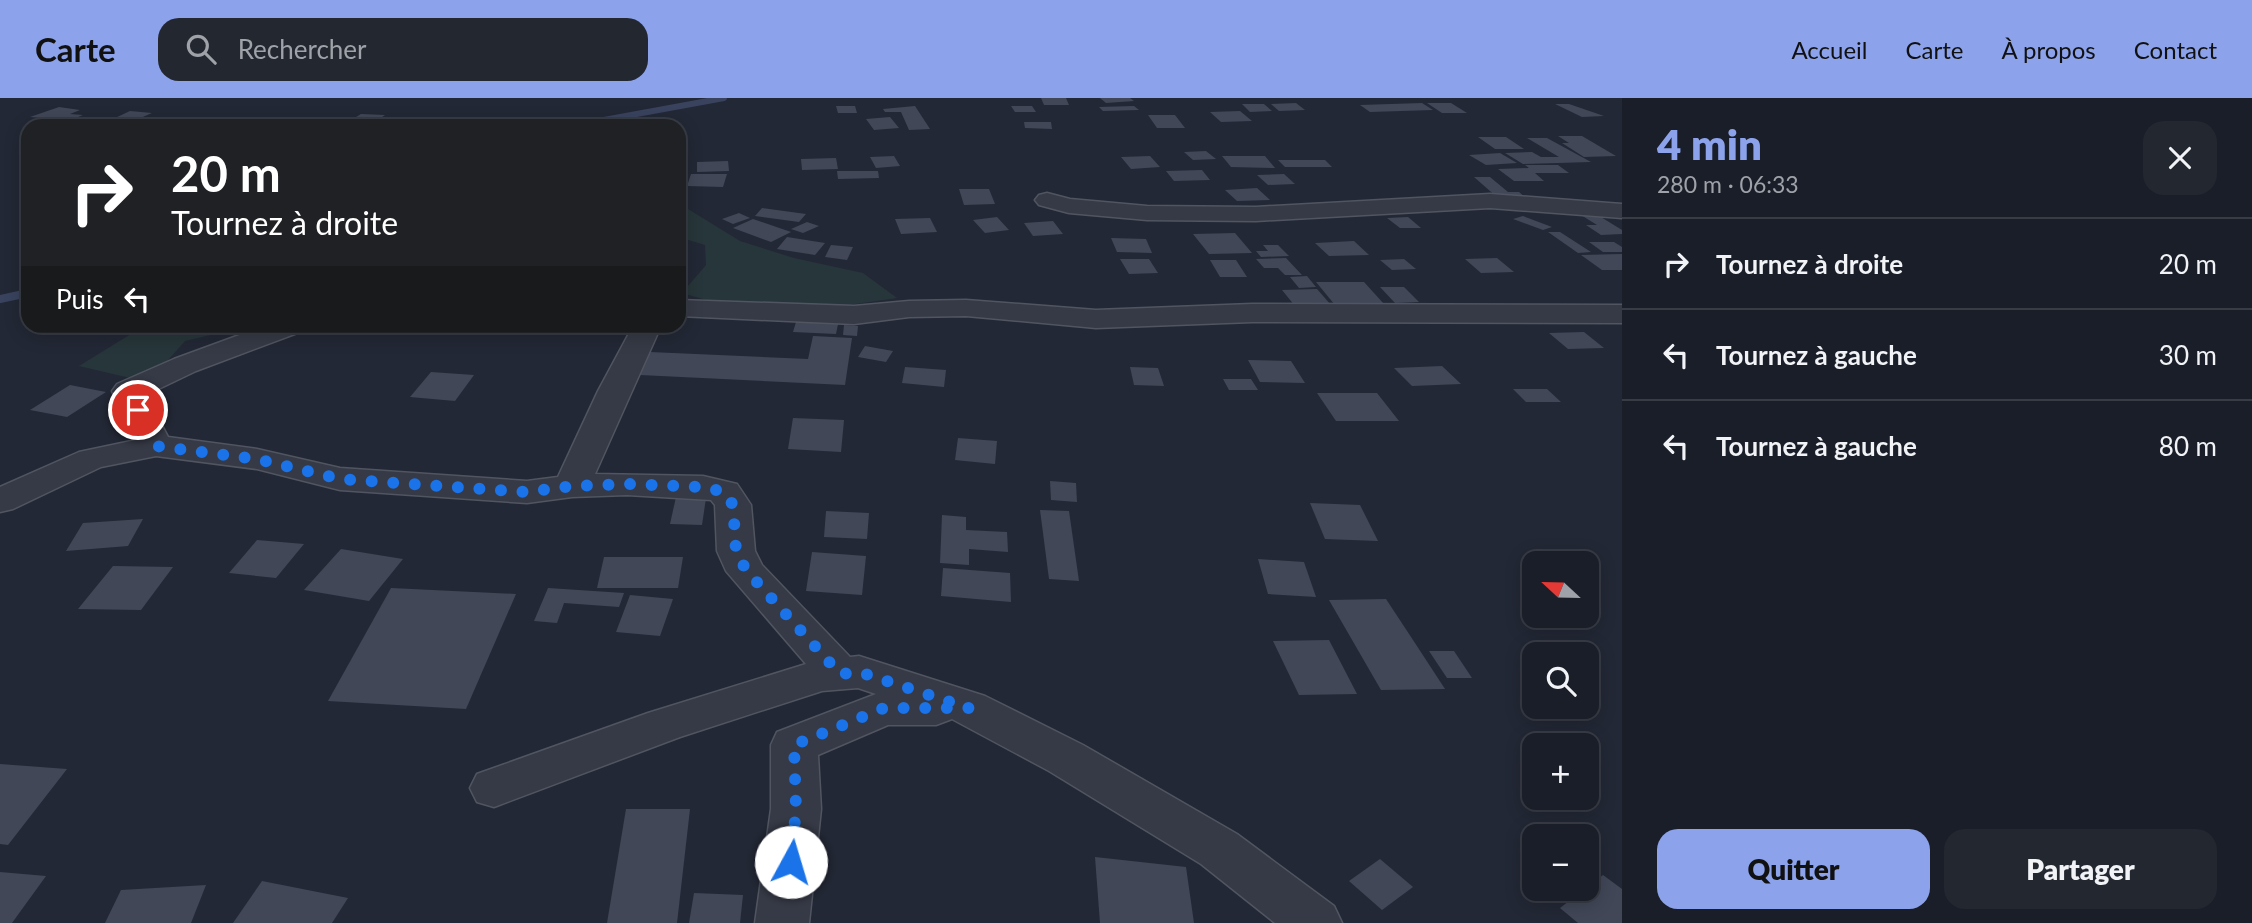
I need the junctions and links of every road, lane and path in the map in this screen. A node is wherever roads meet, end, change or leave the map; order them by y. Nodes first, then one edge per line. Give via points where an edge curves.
1 (1047, 200) dead end
2 (1622, 211) edge
3 (686, 308) edge
4 (1622, 314) edge
5 (271, 333) edge
6 (644, 333) edge
7 (156, 446) junction
8 (572, 486) junction
9 (0, 501) edge
10 (840, 674) junction
11 (969, 708) junction
12 (494, 788) dead end
13 (782, 923) edge
14 (1315, 923) edge

1 - 2 street via 1146,213 1256,214 1490,201
3 - 4 street via 854,315 966,308 1096,319 1252,313
5 - 7 street via 128,391
6 - 8 street
7 - 8 street via 257,459 340,479 527,492
7 - 9 street via 91,459
8 - 10 street via 703,487 724,492 733,505 736,551 746,570
10 - 11 street via 859,672
10 - 12 street via 820,676 664,725
11 - 13 street via 884,708 794,745 796,809
11 - 14 street via 1066,758 1219,849

